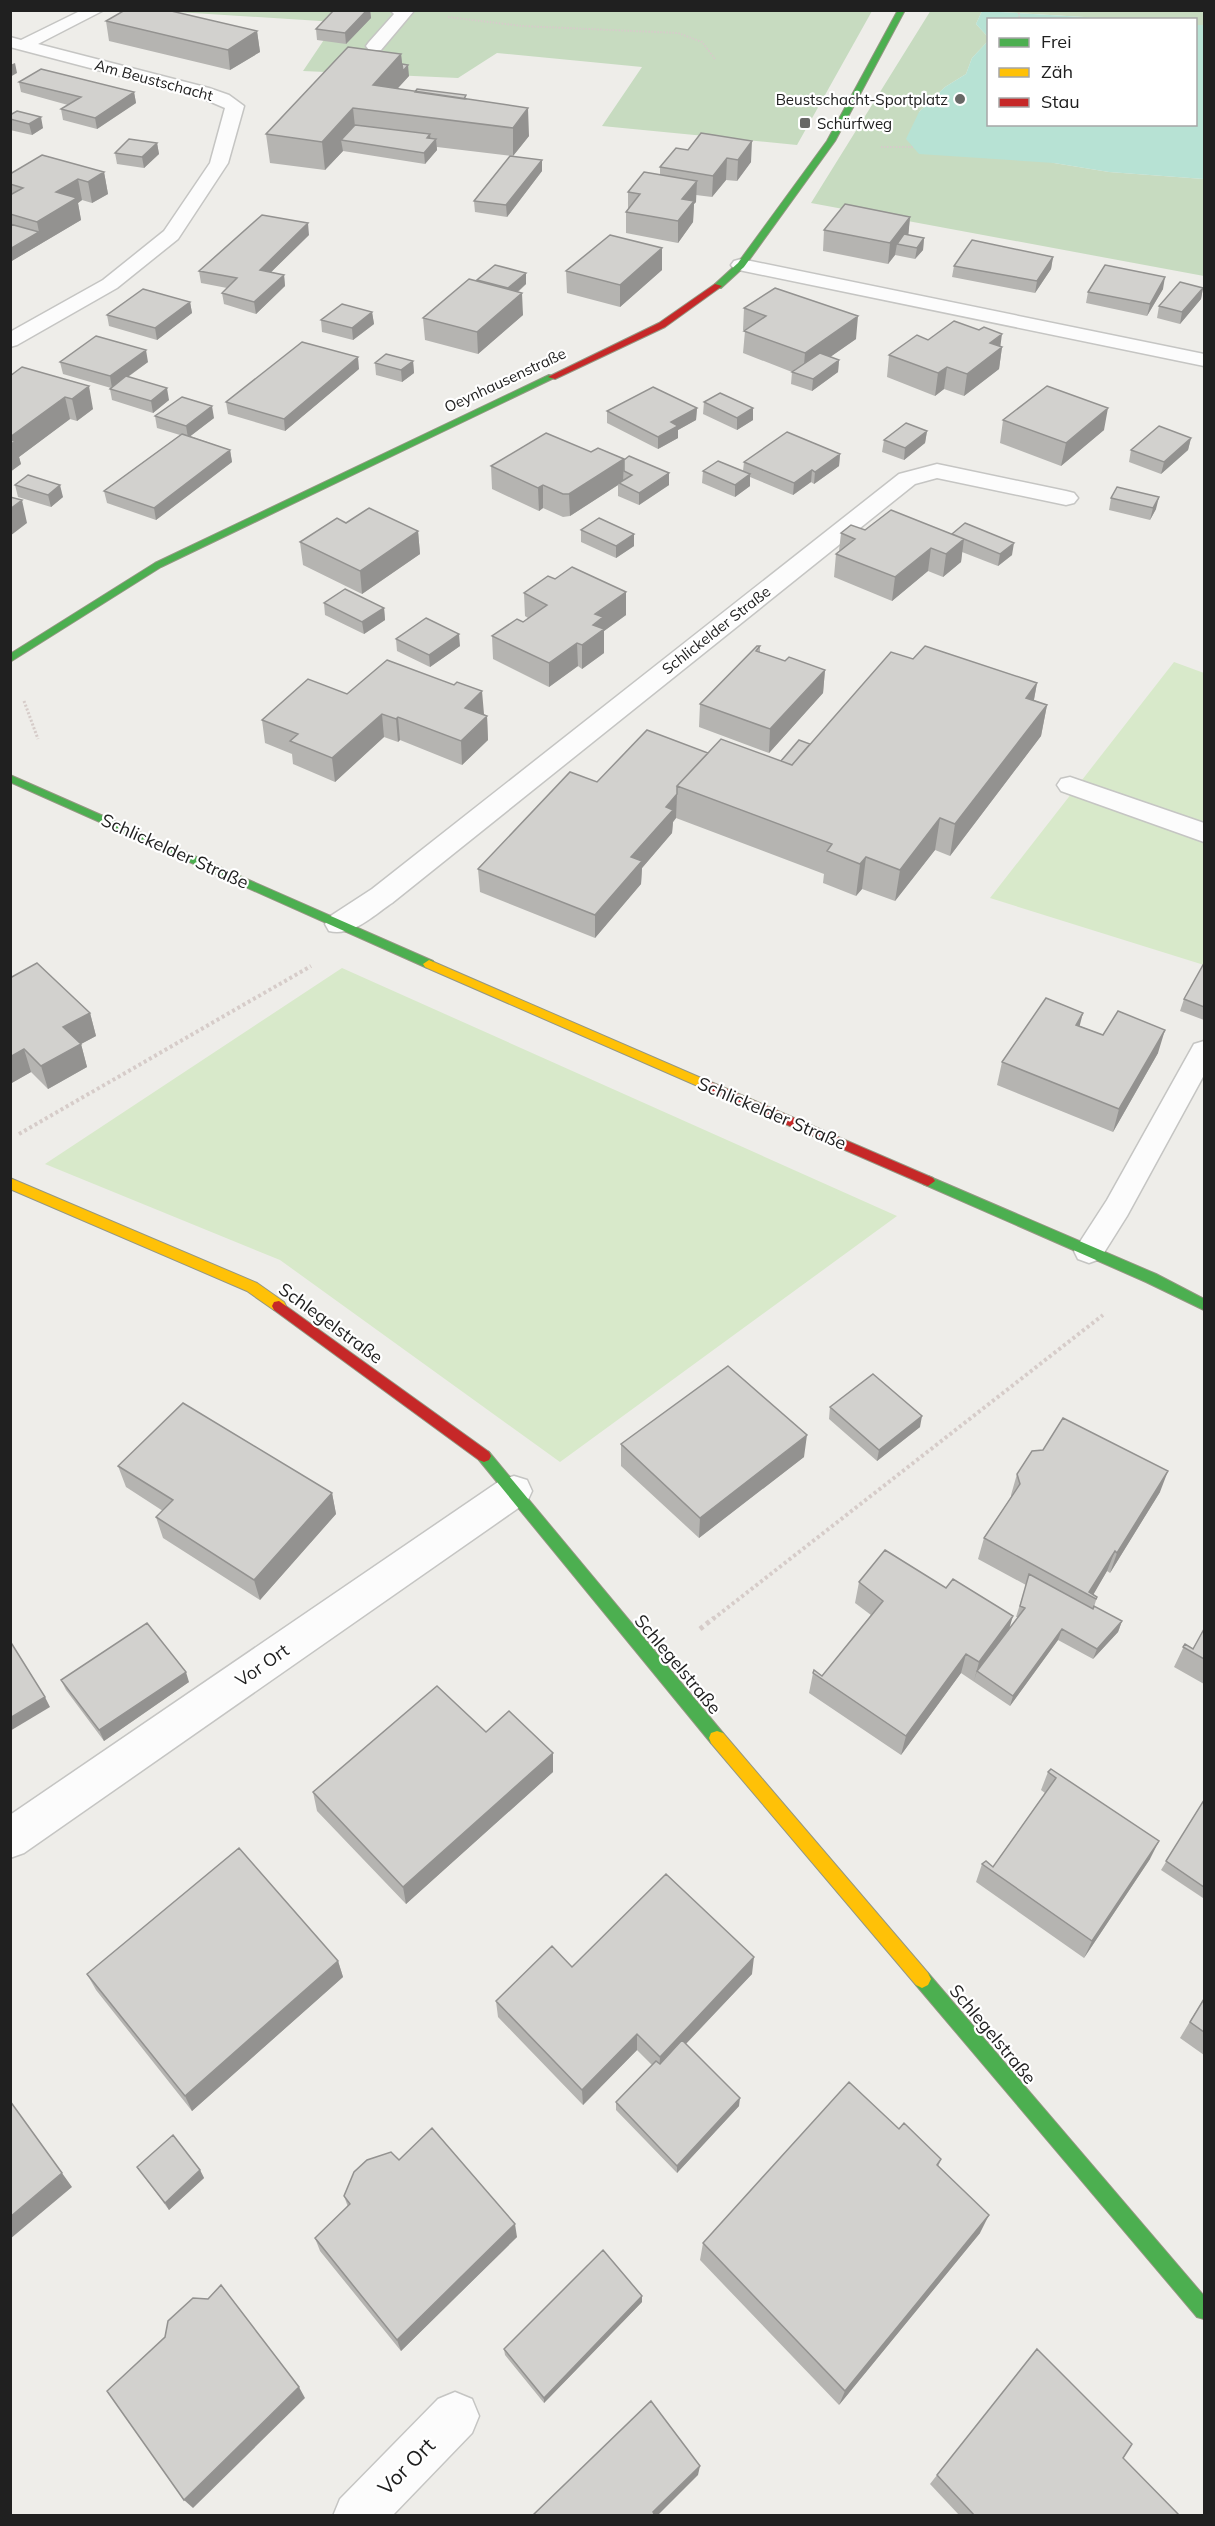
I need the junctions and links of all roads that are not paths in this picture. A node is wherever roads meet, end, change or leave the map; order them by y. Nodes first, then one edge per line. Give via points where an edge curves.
1 (96, 10) edge
2 (902, 10) edge
3 (401, 11) edge
4 (17, 44) edge
5 (375, 46) dead end
6 (741, 265) junction
7 (11, 340) edge
8 (1204, 360) edge
9 (1066, 498) dead end
10 (10, 659) edge
11 (10, 778) edge
12 (1070, 785) dead end
13 (1204, 833) edge
14 (347, 928) junction
15 (1204, 1051) edge
16 (10, 1183) edge
17 (1089, 1251) junction
18 (1204, 1305) edge
19 (514, 1491) junction
20 (10, 1839) edge
21 (1204, 2310) edge
22 (455, 2416) dead end
23 (357, 2516) edge

1 - 4 street, Am Beustschacht
2 - 6 street, Oeynhausenstraße via 831,141
3 - 5 street
4 - 7 street, Am Beustschacht via 203,92 235,106 219,164 171,235 110,284
6 - 8 street
6 - 10 street, Oeynhausenstraße via 713,291 662,325 158,565
9 - 14 street, Schlickelder Straße via 937,471 907,479 391,888
11 - 14 street, Schlickelder Straße
12 - 13 street
14 - 17 street, Schlickelder Straße
15 - 17 lane
16 - 19 street, Schlegelstraße via 252,1287 486,1458
17 - 18 street, Schlickelder Straße
19 - 20 street, Vor Ort
19 - 21 street, Schlegelstraße via 654,1664
22 - 23 street, Vor Ort

